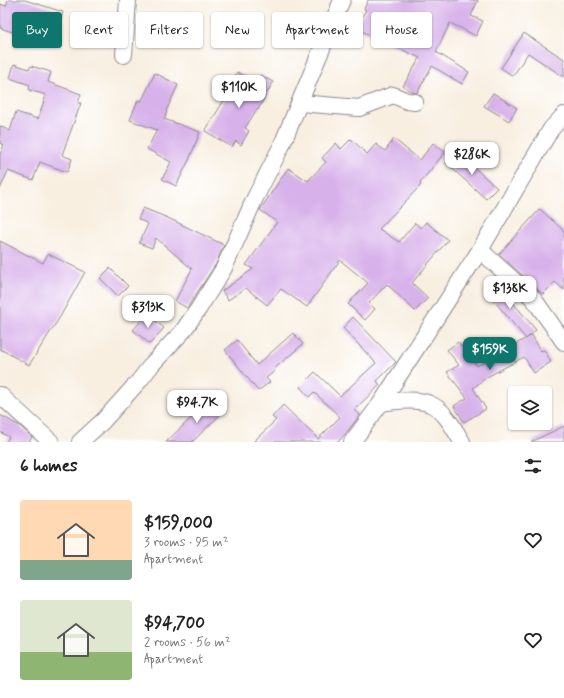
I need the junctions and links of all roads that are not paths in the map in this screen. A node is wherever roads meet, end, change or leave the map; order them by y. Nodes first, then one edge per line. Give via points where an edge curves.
1 (128, 0) edge
2 (342, 0) edge
3 (124, 55) dead end
4 (415, 102) dead end
5 (300, 103) junction
6 (564, 115) edge
7 (480, 250) junction
8 (564, 342) edge
9 (0, 395) edge
10 (381, 403) junction
11 (51, 442) edge
12 (80, 442) edge
13 (352, 442) edge
14 (462, 442) edge

1 - 3 street
2 - 5 street
4 - 5 street via 393,95 359,108
5 - 12 street via 224,268 199,308 183,331 124,398
6 - 7 street via 551,129
7 - 8 street via 533,298
7 - 10 street
9 - 11 street
10 - 13 street
10 - 14 street via 404,400 430,404 443,414

